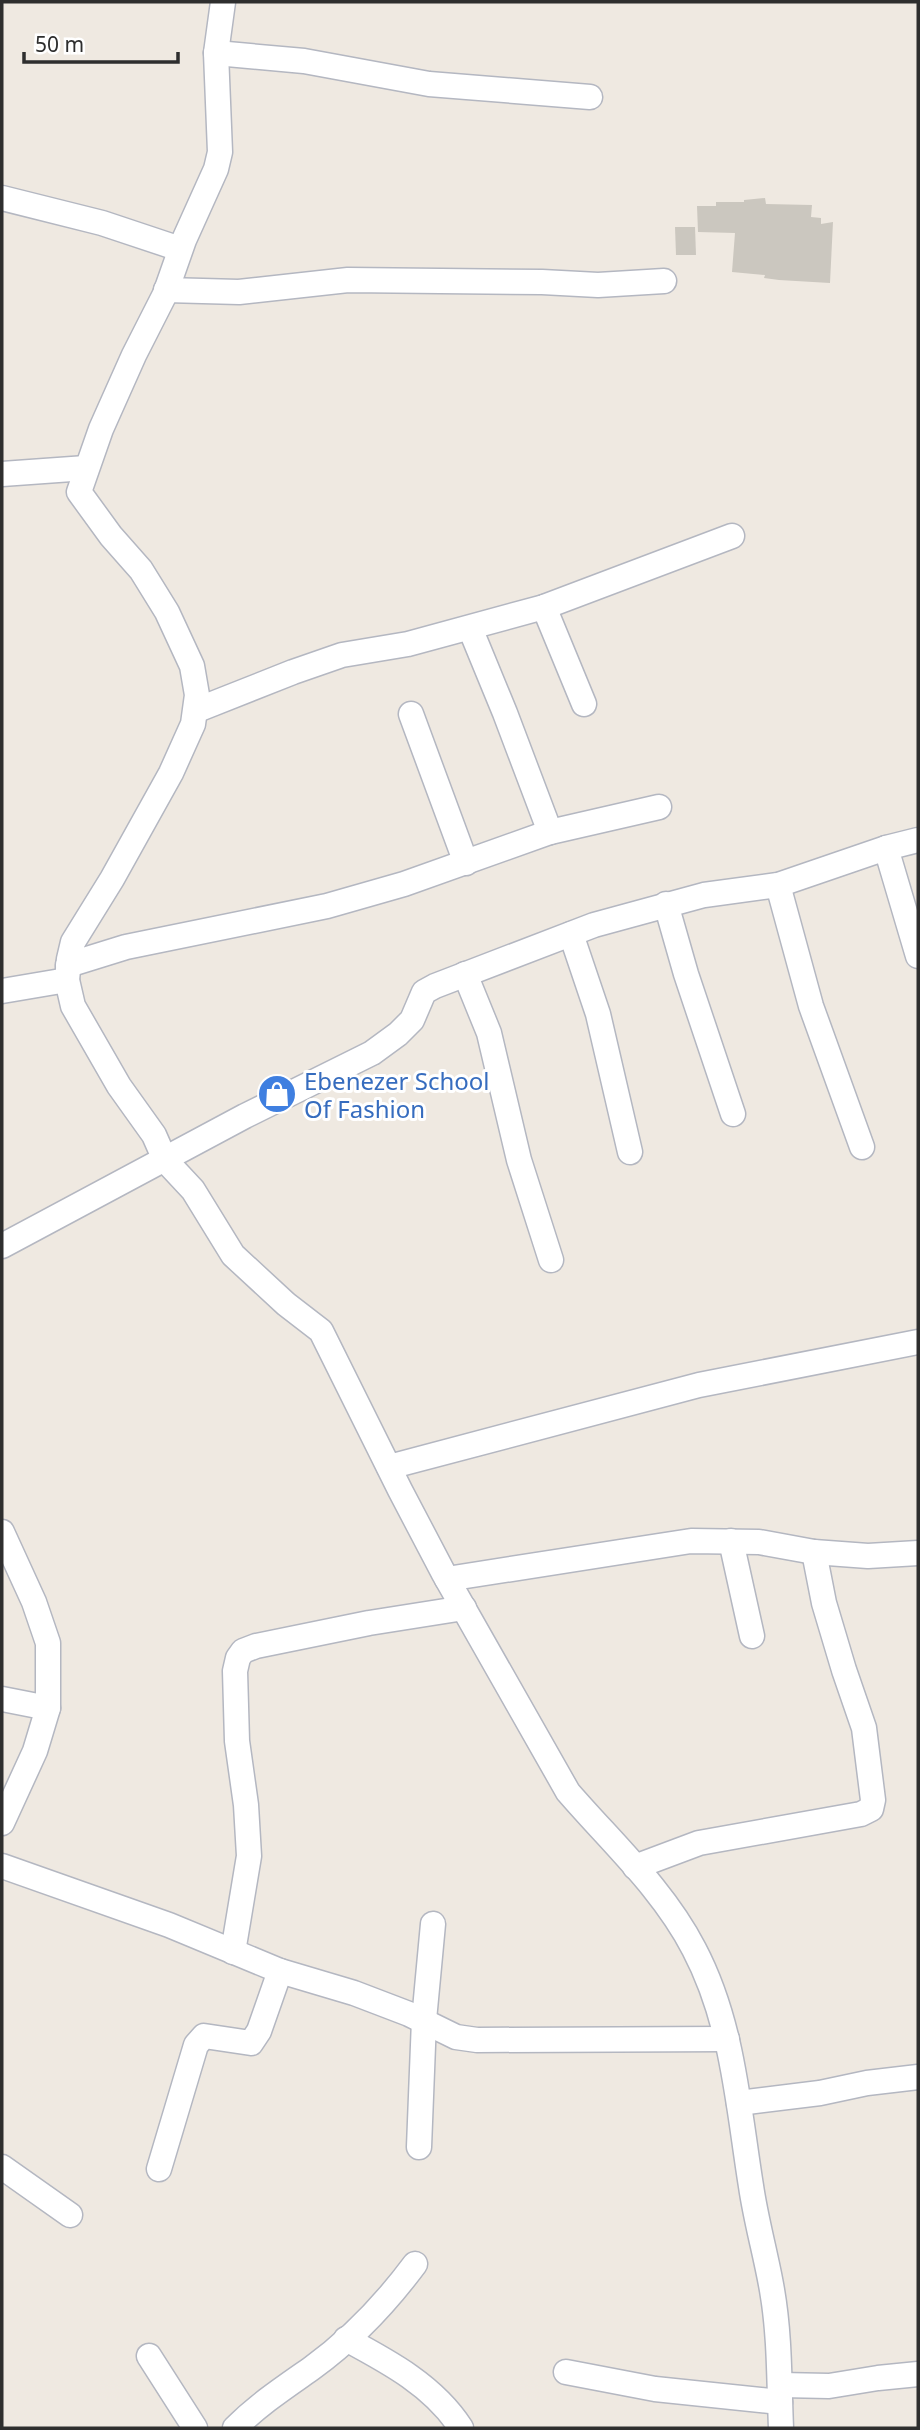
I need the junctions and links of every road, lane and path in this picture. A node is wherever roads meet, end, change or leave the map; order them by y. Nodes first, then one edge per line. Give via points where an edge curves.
1 (223, 2) edge
2 (216, 53) junction
3 (590, 97) dead end
4 (2, 198) edge
5 (180, 249) junction
6 (664, 281) dead end
7 (166, 290) junction
8 (86, 468) junction
9 (2, 474) edge
10 (732, 536) dead end
11 (544, 607) junction
12 (470, 628) junction
13 (584, 704) dead end
14 (197, 710) junction
15 (411, 714) dead end
16 (659, 807) dead end
17 (550, 832) junction
18 (918, 840) edge
19 (886, 848) junction
20 (466, 863) junction
21 (778, 885) junction
22 (666, 904) junction
23 (571, 934) junction
24 (918, 956) edge
25 (68, 972) junction
26 (465, 974) junction
27 (2, 991) edge
28 (733, 1114) dead end
29 (862, 1147) dead end
30 (630, 1152) dead end
31 (165, 1160) junction
32 (2, 1246) edge
33 (551, 1261) dead end
34 (918, 1342) edge
35 (388, 1467) junction
36 (2, 1532) edge
37 (731, 1541) junction
38 (814, 1552) junction
39 (918, 1553) edge
40 (447, 1579) junction
41 (464, 1608) junction
42 (751, 1636) dead end
43 (2, 1699) edge
44 (48, 1708) junction
45 (7, 1799) edge
46 (2, 1823) edge
47 (2, 1866) edge
48 (635, 1867) junction
49 (433, 1924) dead end
50 (233, 1952) junction
51 (280, 1971) junction
52 (424, 2020) junction
53 (727, 2039) junction
54 (918, 2077) edge
55 (739, 2103) junction
56 (419, 2147) dead end
57 (2, 2167) edge
58 (159, 2169) dead end
59 (70, 2215) dead end
60 (415, 2264) dead end
61 (346, 2339) junction
62 (149, 2356) dead end
63 (566, 2372) dead end
64 (918, 2374) edge
65 (780, 2393) junction
66 (195, 2428) edge
67 (235, 2428) edge
68 (461, 2428) edge
69 (781, 2428) edge

1 - 2 street
2 - 3 street via 291,59 429,84
2 - 5 street via 220,152
4 - 5 street via 102,223
5 - 7 street
6 - 7 street via 598,285 388,279 239,292
7 - 8 street
8 - 9 street
8 - 14 street via 79,492 141,570 167,612 192,666
10 - 11 street
11 - 12 street
11 - 13 street
12 - 14 street via 342,655
12 - 17 street
14 - 25 street via 171,773 74,942
15 - 20 street
16 - 17 street
17 - 20 street
18 - 19 street
19 - 21 street
19 - 24 street
20 - 25 street via 327,906 126,947
21 - 22 street
21 - 29 street via 811,1006
22 - 23 street
22 - 28 street
23 - 26 street
23 - 30 street via 598,1014
25 - 27 street
25 - 31 street via 73,1006
26 - 31 street via 424,992 412,1020 372,1053
26 - 33 street via 489,1033 519,1160
31 - 32 street
31 - 35 street via 194,1190 233,1255 321,1331
34 - 35 street via 699,1385
35 - 40 street
36 - 44 street via 48,1643
37 - 38 street
37 - 40 street via 691,1541
37 - 42 street
38 - 39 street
38 - 48 street via 828,1617 864,1728 871,1809 699,1843
40 - 41 street
41 - 48 street via 561,1782
41 - 50 street via 256,1646 238,1658 237,1741 249,1856
43 - 44 street
44 - 45 street via 34,1751
45 - 46 street
47 - 50 street
48 - 53 street via 694,1948 715,1993
49 - 52 street
50 - 51 street
51 - 52 street
51 - 58 street via 251,2043 204,2036 196,2045
52 - 53 street via 456,2037 477,2039
52 - 56 street
53 - 55 street
54 - 55 street
55 - 65 street via 772,2292
57 - 59 street
60 - 61 street via 388,2300
61 - 67 street
61 - 68 street via 416,2381 443,2403
62 - 66 street
63 - 65 street via 656,2389
64 - 65 street
65 - 69 street

